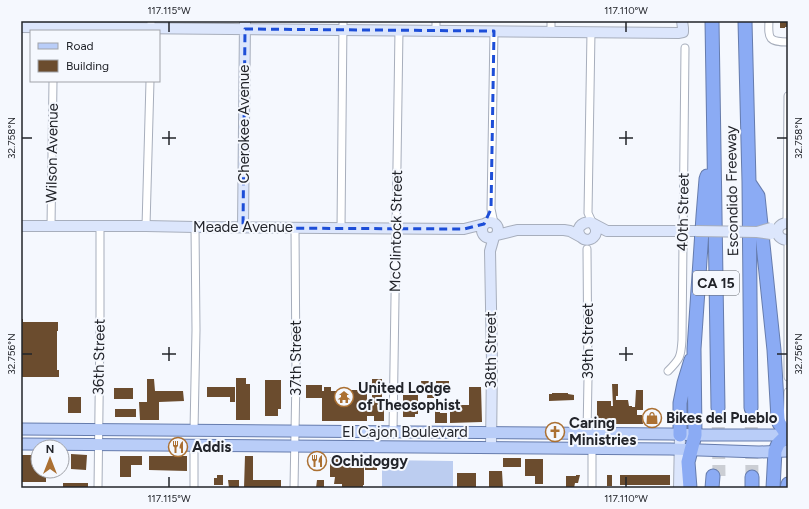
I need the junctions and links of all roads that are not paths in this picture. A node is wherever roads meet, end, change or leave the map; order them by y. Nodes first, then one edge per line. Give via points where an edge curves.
1 (551, 21) edge
2 (682, 21) edge
3 (712, 21) edge
4 (745, 21) edge
5 (769, 21) edge
6 (245, 25) edge
7 (343, 25) edge
8 (54, 26) edge
9 (436, 26) edge
10 (21, 27) edge
11 (151, 27) edge
12 (399, 30) junction
13 (494, 31) junction
14 (551, 32) junction
15 (591, 32) junction
16 (788, 42) edge
17 (685, 48) dead end
18 (53, 82) edge
19 (150, 82) edge
20 (788, 96) edge
21 (713, 159) junction
22 (749, 182) junction
23 (588, 213) junction
24 (786, 223) edge
25 (582, 224) junction
26 (593, 224) junction
27 (21, 226) edge
28 (51, 226) junction
29 (100, 226) junction
30 (146, 226) junction
31 (195, 227) junction
32 (243, 228) junction
33 (295, 228) junction
34 (341, 228) junction
35 (396, 228) junction
36 (490, 230) junction
37 (564, 230) junction
38 (607, 231) junction
39 (683, 231) junction
40 (771, 231) junction
41 (581, 236) junction
42 (594, 237) junction
43 (786, 242) edge
44 (587, 249) junction
45 (694, 349) junction
46 (668, 371) dead end
47 (788, 377) edge
48 (788, 392) edge
49 (718, 408) tunnel mouth
50 (751, 408) tunnel mouth
51 (21, 429) edge
52 (98, 430) junction
53 (194, 430) junction
54 (295, 431) junction
55 (393, 432) junction
56 (491, 433) junction
57 (587, 434) junction
58 (680, 435) junction
59 (695, 435) junction
60 (788, 435) edge
61 (21, 444) edge
62 (98, 444) junction
63 (194, 445) junction
64 (295, 446) junction
65 (491, 448) junction
66 (592, 449) junction
67 (686, 450) junction
68 (775, 451) junction
69 (788, 451) edge
70 (788, 484) edge
71 (98, 488) edge
72 (194, 488) edge
73 (294, 488) edge
74 (592, 488) edge
75 (679, 488) edge
76 (690, 488) edge
77 (774, 488) edge
78 (787, 488) edge

1 - 14 street
2 - 15 street via 683,32 678,33
3 - 21 highway, Escondido Freeway / CA 15
4 - 22 highway, Escondido Freeway / CA 15
5 - 16 street via 771,39 776,42
6 - 7 street
6 - 11 street
6 - 32 street, Cherokee Avenue
7 - 12 street
7 - 34 street
8 - 10 street
8 - 11 street
9 - 12 street
9 - 13 street
12 - 35 street, McClintock Street
13 - 14 street
13 - 36 street, 38th Street
14 - 15 street
15 - 23 street
17 - 39 street, 40th Street
18 - 28 street, Wilson Avenue
19 - 30 street
20 - 24 street
21 - 45 highway via 706,179
21 - 49 highway, Escondido Freeway / CA 15
22 - 50 highway, Escondido Freeway / CA 15
22 - 60 highway via 758,196 779,423
23 - 25 street
23 - 26 street
24 - 40 street, Meade Avenue
24 - 43 street via 780,226 778,231 779,236
25 - 26 street, Meade Avenue
25 - 37 street, Meade Avenue
25 - 41 street via 579,229
26 - 38 street, Meade Avenue
26 - 42 street via 596,232
27 - 28 street, Meade Avenue
28 - 29 street, Meade Avenue
29 - 30 street, Meade Avenue
29 - 52 street, 36th Street
30 - 31 street, Meade Avenue
31 - 32 street, Meade Avenue
31 - 53 street
32 - 33 street, Meade Avenue
33 - 34 street, Meade Avenue
33 - 54 street, 37th Street
34 - 35 street, Meade Avenue
35 - 36 street, Meade Avenue
35 - 55 street, McClintock Street
36 - 37 street, Meade Avenue
36 - 56 street, 38th Street
37 - 41 street, Meade Avenue
38 - 39 street, Meade Avenue
38 - 42 street, Meade Avenue
39 - 40 street, Meade Avenue, bridge
39 - 46 street, 40th Street via 682,351 679,360
40 - 43 street
41 - 42 street, Meade Avenue via 588,239
41 - 44 street, 39th Street
42 - 44 street
43 - 47 street
44 - 57 street, 39th Street
45 - 58 highway via 680,403
45 - 59 highway
48 - 60 street
51 - 52 main road, El Cajon Boulevard
52 - 53 main road, El Cajon Boulevard
52 - 62 street, 36th Street
53 - 54 main road, El Cajon Boulevard
54 - 55 main road, El Cajon Boulevard
54 - 64 street, 37th Street
55 - 56 main road, El Cajon Boulevard
56 - 57 main road, El Cajon Boulevard
56 - 65 street, 38th Street
57 - 58 main road, El Cajon Boulevard
58 - 59 main road, El Cajon Boulevard
58 - 67 street
59 - 60 main road, El Cajon Boulevard
59 - 67 highway
60 - 68 highway via 778,444
61 - 62 main road, El Cajon Boulevard
62 - 63 main road, El Cajon Boulevard
62 - 71 street, 36th Street
63 - 64 main road, El Cajon Boulevard
63 - 72 street
64 - 65 main road, El Cajon Boulevard
64 - 73 street, 37th Street
65 - 66 main road, El Cajon Boulevard
66 - 67 main road, El Cajon Boulevard
66 - 74 street
67 - 68 main road, El Cajon Boulevard
67 - 75 street
67 - 76 highway
68 - 69 main road, El Cajon Boulevard
68 - 77 highway
70 - 78 highway

